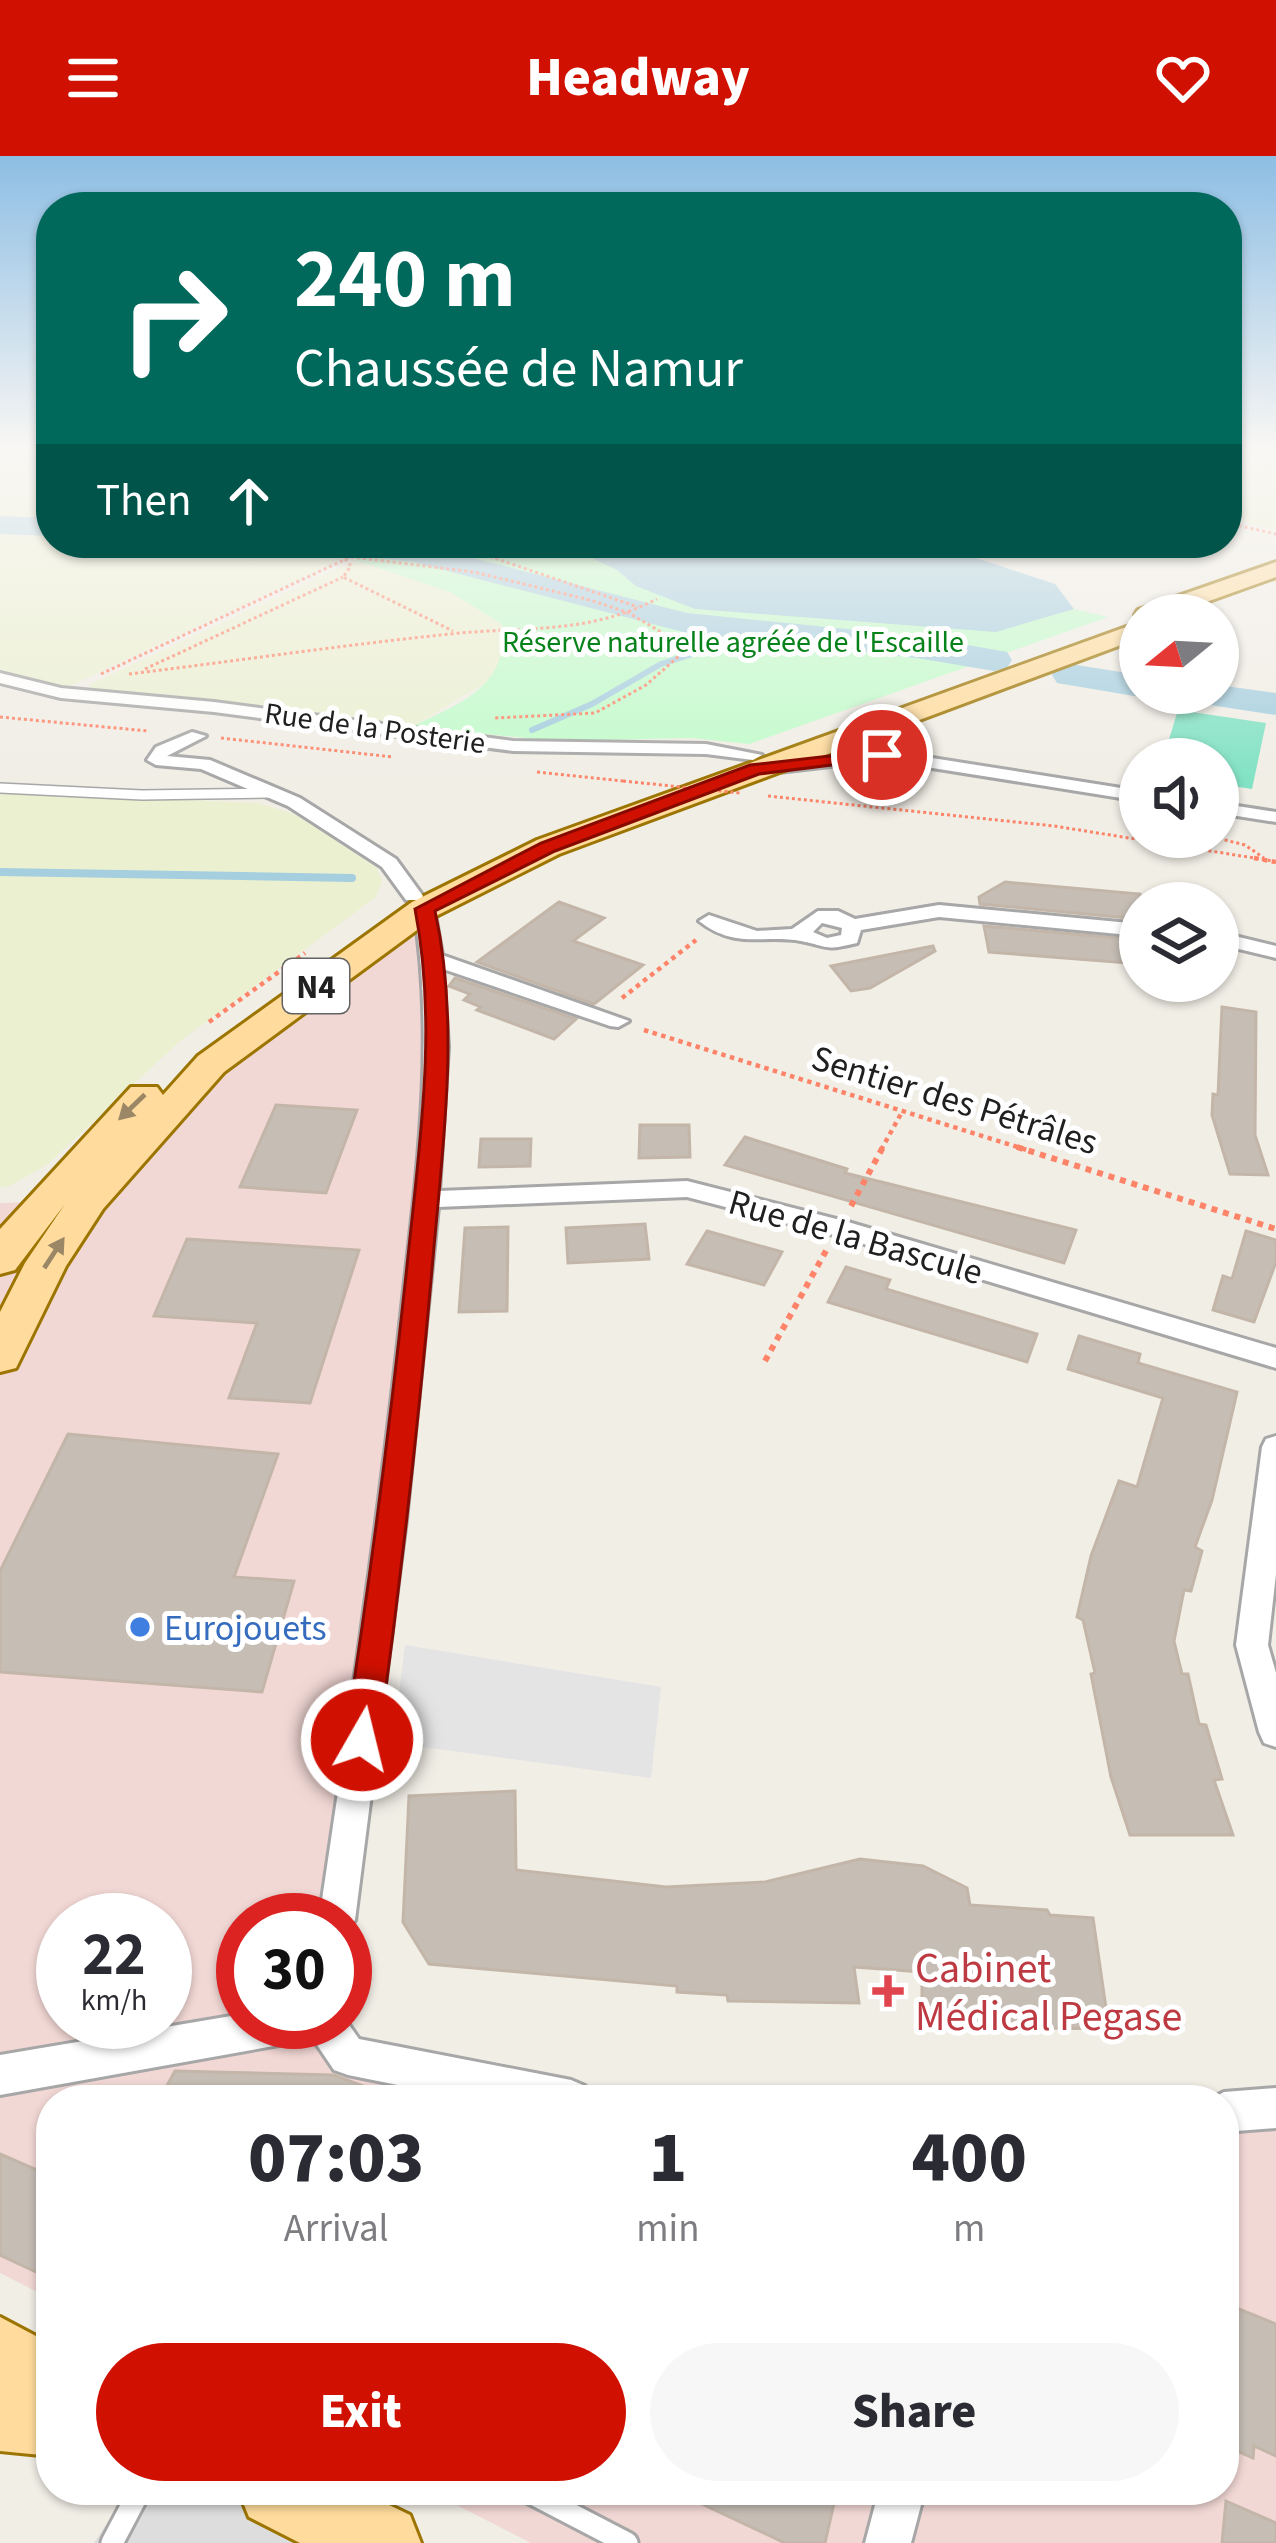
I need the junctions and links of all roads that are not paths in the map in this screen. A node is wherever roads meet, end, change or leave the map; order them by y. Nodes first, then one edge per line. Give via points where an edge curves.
1 (1276, 569) edge
2 (1276, 579) edge
3 (1205, 594) edge
4 (1236, 594) edge
5 (1119, 625) edge
6 (1119, 637) edge
7 (0, 678) edge
8 (983, 681) junction
9 (891, 719) junction
10 (198, 736) road end
11 (882, 755) junction
12 (758, 776) junction
13 (0, 788) edge
14 (268, 793) junction
15 (1119, 793) edge
16 (1239, 811) edge
17 (1276, 817) edge
18 (418, 903) junction
19 (712, 922) road end
20 (852, 926) junction
21 (1119, 928) edge
22 (804, 935) junction
23 (1239, 943) edge
24 (1276, 952) edge
25 (435, 958) junction
26 (609, 1018) road end
27 (426, 1200) junction
28 (14, 1221) edge
29 (0, 1260) edge
30 (0, 1356) edge
31 (1276, 1358) edge
32 (1276, 1447) edge
33 (1276, 1732) edge
34 (341, 1893) edge
35 (216, 2038) edge
36 (343, 2049) edge
37 (0, 2075) edge
38 (458, 2085) edge
39 (1276, 2108) edge
40 (1239, 2111) edge
41 (0, 2354) edge
42 (36, 2377) edge
43 (0, 2414) edge
44 (36, 2418) edge
45 (132, 2505) edge
46 (554, 2505) edge
47 (898, 2505) edge
48 (112, 2543) edge
49 (627, 2543) edge
50 (888, 2543) edge

1 - 3 main road, N4
2 - 4 main road
5 - 8 main road, N4
6 - 8 main road, N4
7 - 12 street, Rue de la Posterie via 61,693 554,749 706,749
8 - 9 main road, N4
8 - 12 main road, N4
9 - 11 street via 878,738
9 - 12 main road, N4
10 - 14 street via 156,760 204,764
11 - 12 street, Rue de la Posterie
11 - 15 street, Rue de la Posterie
12 - 18 main road, N4 via 548,847
13 - 14 lane
14 - 18 street via 389,863
16 - 17 street
18 - 25 street
18 -> 28 main road, N4 via 288,976 136,1102
30 -> 18 main road, N4 via 46,1263 89,1200 212,1064
19 - 22 street via 755,938
20 - 21 street via 939,911
20 - 22 street via 850,939 838,942
20 - 22 street via 813,911
23 - 24 street
25 - 26 street
25 - 27 street
27 - 31 street, Rue de la Bascule via 687,1190
27 - 34 street via 395,1515
28 - 29 main road, N4
32 - 33 street via 1252,1645
35 - 37 street
36 - 38 street
39 - 40 street
41 - 42 main road
43 - 44 main road
45 - 48 lane
46 - 49 lane
47 - 50 street

